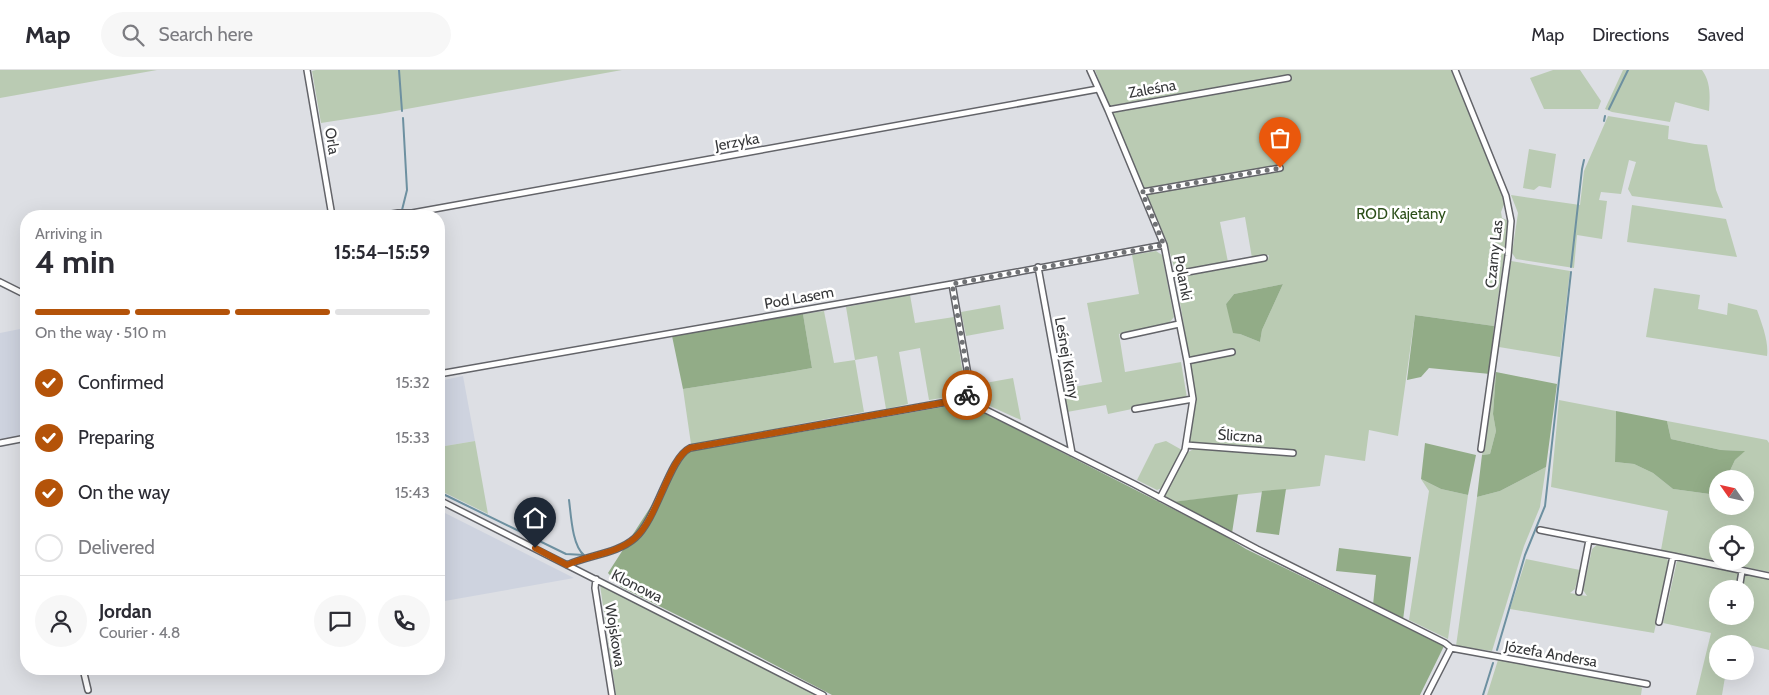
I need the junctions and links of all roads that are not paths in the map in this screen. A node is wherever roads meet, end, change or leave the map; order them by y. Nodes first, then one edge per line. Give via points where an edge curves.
1 (307, 70) edge
2 (1090, 70) edge
3 (1455, 70) edge
4 (1288, 78) dead end
5 (1098, 89) junction
6 (1108, 110) junction
7 (1280, 168) dead end
8 (1142, 192) junction
9 (331, 210) edge
10 (429, 210) edge
11 (1164, 245) junction
12 (1264, 258) dead end
13 (1038, 267) junction
14 (1171, 275) junction
15 (0, 282) edge
16 (952, 284) junction
17 (20, 292) edge
18 (1179, 324) junction
19 (1124, 336) dead end
20 (1232, 352) dead end
21 (1187, 361) junction
22 (445, 373) edge
23 (964, 399) junction
24 (1192, 399) junction
25 (1135, 409) dead end
26 (20, 439) edge
27 (0, 443) edge
28 (1186, 445) junction
29 (1480, 449) dead end
30 (1072, 453) junction
31 (1292, 453) dead end
32 (1160, 498) junction
33 (445, 503) edge
34 (1540, 530) dead end
35 (1589, 540) junction
36 (1673, 556) junction
37 (567, 565) junction
38 (1742, 571) junction
39 (1769, 576) edge
40 (596, 579) junction
41 (1740, 580) edge
42 (1579, 592) dead end
43 (1659, 622) dead end
44 (1451, 648) junction
45 (84, 675) edge
46 (1647, 684) dead end
47 (88, 690) dead end
48 (612, 695) edge
49 (822, 695) edge
50 (1427, 695) edge

1 - 9 street, Orla
2 - 5 street, Polanki
3 - 29 street, Czarny Las via 1506,196 1510,214 1508,256
4 - 6 street, Zaleśna
5 - 6 street, Polanki
5 - 10 street, Jerzyka
6 - 8 street, Polanki
7 - 8 street
8 - 11 street, Polanki
11 - 13 street, Pod Lasem
11 - 14 street, Polanki
12 - 14 street
13 - 16 street, Pod Lasem
13 - 30 street, Leśnej Krainy
14 - 18 street, Polanki
15 - 17 street
16 - 22 street, Pod Lasem
16 - 23 street via 970,386
18 - 19 street
18 - 21 street, Polanki
20 - 21 street
21 - 24 street, Polanki
23 - 30 street
23 - 37 street via 690,448 677,462 648,522 634,540
24 - 25 street
24 - 28 street, Polanki
26 - 27 street
28 - 31 street, Śliczna
28 - 32 street, Polanki
30 - 32 street
32 - 44 street
33 - 37 street, Klonowa
34 - 35 street
35 - 36 street
35 - 42 street
36 - 38 street
36 - 43 street
37 - 40 street, Klonowa
38 - 39 street
38 - 41 street
40 - 48 street, Wojskowa
40 - 49 street, Klonowa
44 - 46 street, Józefa Andersa
44 - 50 street
45 - 47 street

